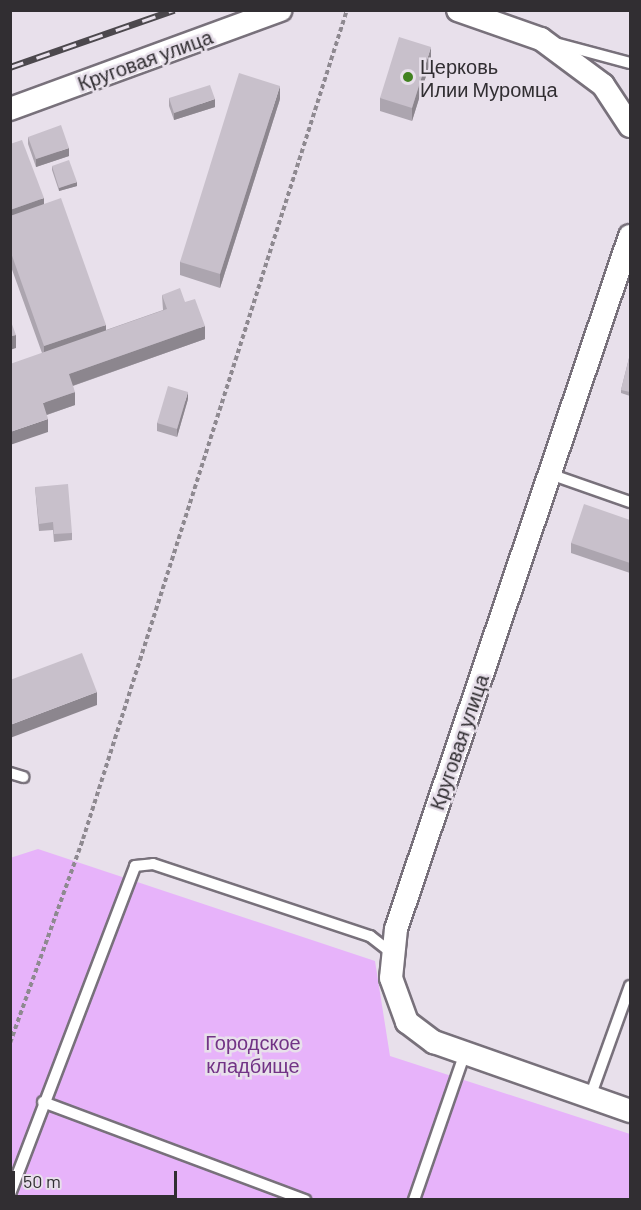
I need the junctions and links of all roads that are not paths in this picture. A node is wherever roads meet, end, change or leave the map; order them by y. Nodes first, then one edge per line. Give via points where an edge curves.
1 (280, 10) edge
2 (458, 10) edge
3 (541, 39) junction
4 (630, 63) edge
5 (10, 110) edge
6 (630, 126) edge
7 (630, 236) edge
8 (550, 474) junction
9 (630, 502) edge
10 (10, 773) edge
11 (22, 777) dead end
12 (394, 955) junction
13 (630, 986) edge
14 (464, 1056) junction
15 (590, 1097) junction
16 (43, 1102) junction
17 (630, 1111) edge
18 (10, 1194) edge
19 (305, 1200) edge
20 (414, 1200) edge

1 - 5 street, Круговая улица
2 - 3 street
3 - 4 lane
3 - 6 street via 603,85
7 - 8 street, Круговая улица
8 - 9 lane
8 - 12 street, Круговая улица via 396,929
10 - 11 lane
12 - 14 street, Круговая улица via 391,978 407,1022
12 - 16 lane via 370,936 153,864 135,866
13 - 15 lane
14 - 15 street, Круговая улица
14 - 20 lane
15 - 17 street, Круговая улица
16 - 18 lane
16 - 19 lane

